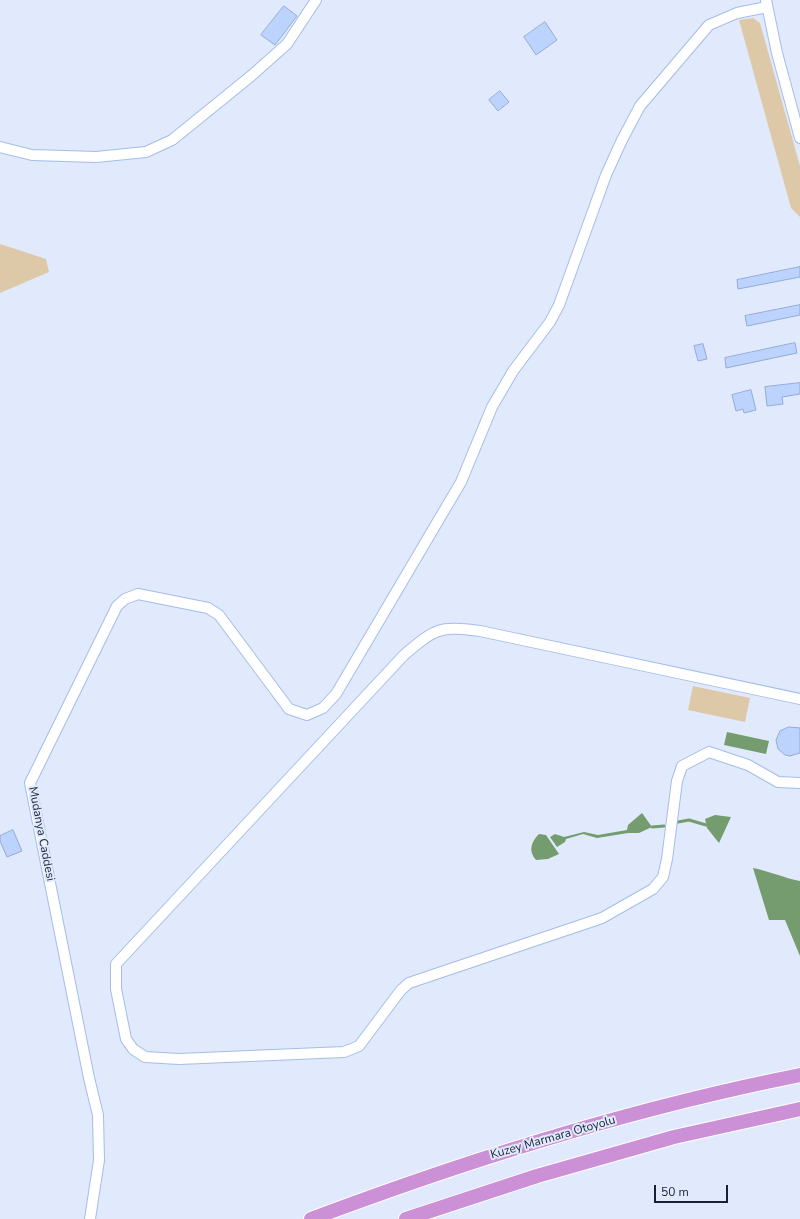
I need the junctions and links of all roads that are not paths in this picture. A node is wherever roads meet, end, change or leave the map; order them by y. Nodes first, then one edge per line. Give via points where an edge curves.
1 (316, 0) edge
2 (766, 3) edge
3 (800, 138) edge
4 (0, 147) edge
5 (800, 699) edge
6 (800, 783) edge
7 (800, 1074) edge
8 (800, 1109) edge
9 (91, 1215) edge
10 (311, 1219) edge
11 (406, 1219) edge

1 - 4 street via 287,44 172,140 146,152 96,157 32,155
2 - 3 street
2 - 9 street, Mudanya Caddesi via 709,25 640,106 606,175 559,305 550,322 513,371 492,407 461,482 336,694 323,708 307,715 289,709 219,615 208,608 138,594 124,599 117,606 30,783 98,1116 99,1160
5 - 6 street via 480,631 453,628 427,635 404,655 116,964 116,989 126,1039 145,1057 179,1059 344,1052 359,1046 409,983 602,918 654,889 663,877 666,865 677,781 682,766 709,752 748,765 778,782
7 - 10 highway, Kuzey Marmara Otoyolu via 677,1102 522,1146 374,1195
8 - 11 highway via 666,1139 537,1176

